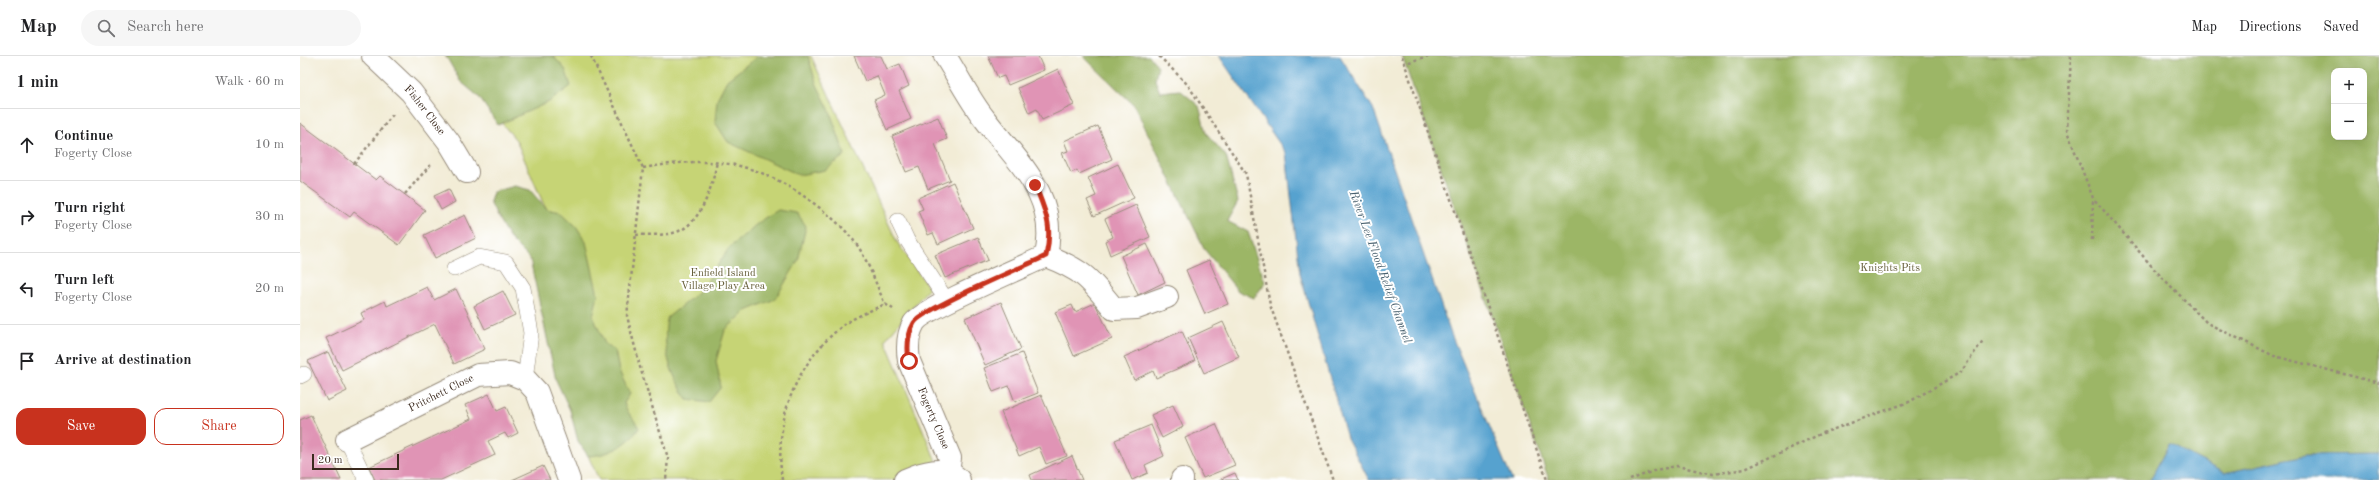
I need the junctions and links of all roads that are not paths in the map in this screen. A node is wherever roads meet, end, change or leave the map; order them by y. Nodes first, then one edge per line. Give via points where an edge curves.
1 (373, 56) edge
2 (945, 56) edge
3 (467, 172) dead end
4 (898, 221) dead end
5 (1046, 256) junction
6 (454, 269) dead end
7 (1167, 297) dead end
8 (947, 301) junction
9 (525, 379) junction
10 (347, 440) joint
11 (953, 476) edge
12 (366, 480) edge
13 (570, 480) edge
14 (905, 480) edge

1 - 3 street, Fisher Close via 411,92 449,142
2 - 5 street via 984,118 1017,156 1035,185 1049,219 1050,237
4 - 8 lane
5 - 7 street via 1073,267 1092,281 1114,309 1136,308
5 - 8 street
6 - 9 lane via 479,257 506,262 523,288 531,333
8 - 11 street, Fogerty Close via 914,322 906,345 909,361 950,458
9 - 10 street, Pritchett Close via 510,373 478,376
9 - 13 street via 537,392
10 - 12 lane
11 - 14 street via 925,472

